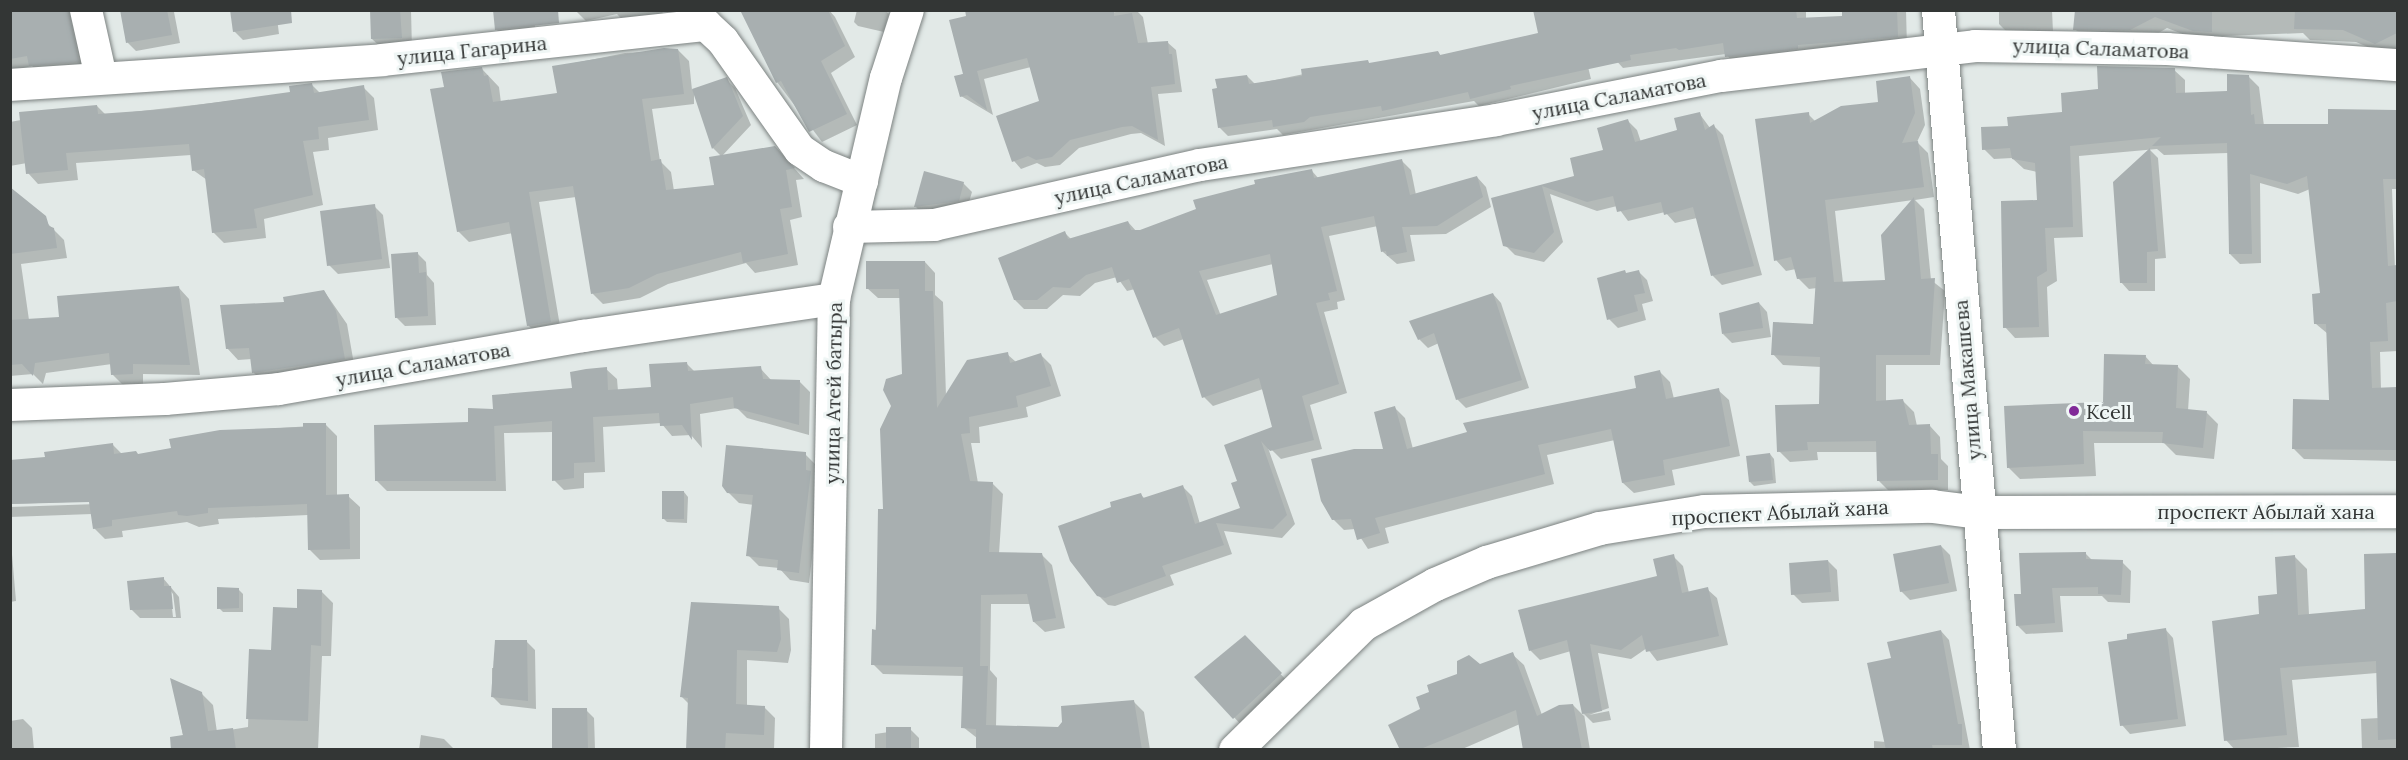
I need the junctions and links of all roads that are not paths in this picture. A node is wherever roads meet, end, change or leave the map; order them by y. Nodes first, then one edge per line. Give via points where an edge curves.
1 (86, 10) edge
2 (908, 10) edge
3 (1938, 10) edge
4 (1939, 50) junction
5 (2397, 65) edge
6 (101, 77) junction
7 (10, 85) edge
8 (862, 181) junction
9 (849, 227) junction
10 (834, 299) junction
11 (10, 405) edge
12 (2397, 511) edge
13 (1978, 512) junction
14 (826, 750) edge
15 (1235, 750) edge
16 (1999, 750) edge

1 - 6 street
2 - 8 street, улица Атей батыра via 886,78
3 - 4 main road, улица Макашева
4 - 5 street, улица Саламатова via 1998,44 2090,46
4 - 9 street, улица Саламатова via 1721,76 1496,120 1200,165 934,225
4 - 13 main road, улица Макашева
6 - 7 street, улица Гагарина
6 - 8 street, улица Гагарина via 382,60 706,25 723,40 800,150 824,166
8 - 9 street, улица Атей батыра
9 - 10 street, улица Атей батыра
10 - 11 street, улица Саламатова via 572,338 279,389 165,399
10 - 14 street, улица Атей батыра
12 - 13 main road, проспект Абылай хана
13 - 15 main road, проспект Абылай хана via 1932,506 1704,511 1599,528 1529,546 1435,584 1363,624
13 - 16 main road, улица Макашева

